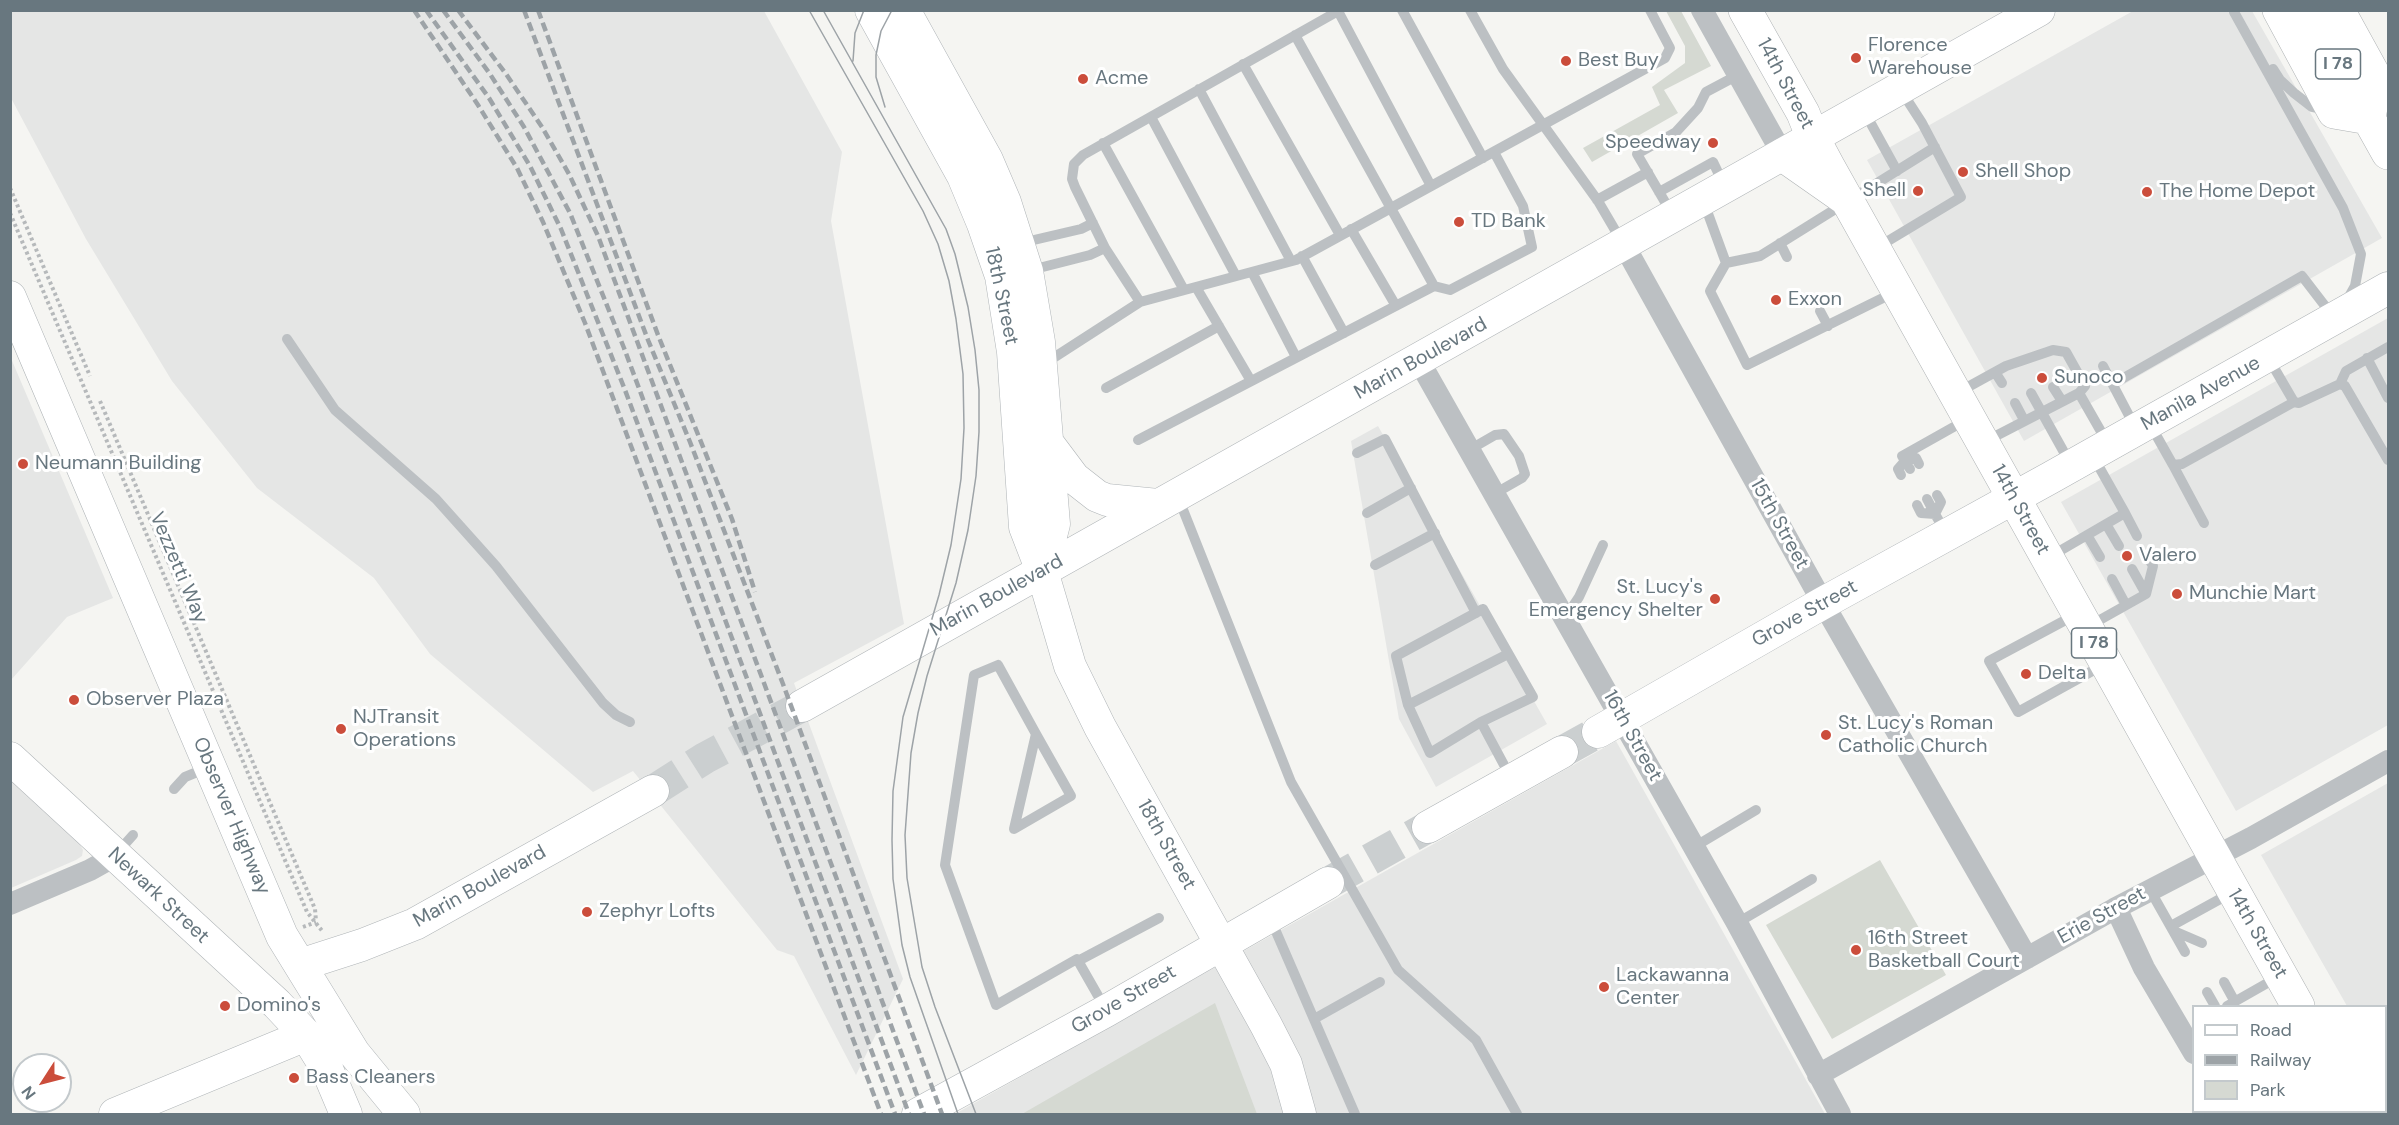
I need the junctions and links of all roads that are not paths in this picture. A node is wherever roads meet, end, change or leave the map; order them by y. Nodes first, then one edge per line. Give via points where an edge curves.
1 (871, 10) edge
2 (904, 10) edge
3 (1402, 10) edge
4 (1470, 10) edge
5 (1650, 10) edge
6 (1702, 10) edge
7 (1745, 10) edge
8 (2279, 10) edge
9 (2308, 10) edge
10 (2338, 10) edge
11 (1339, 11) edge
12 (2233, 11) edge
13 (2026, 14) edge
14 (1295, 35) junction
15 (1244, 64) junction
16 (1738, 75) junction
17 (1199, 89) junction
18 (1900, 89) junction
19 (1863, 110) junction
20 (2334, 112) junction
21 (1151, 117) junction
22 (2369, 118) junction
23 (1544, 125) junction
24 (1813, 138) junction
25 (1103, 143) junction
26 (1935, 147) junction
27 (1494, 152) junction
28 (2388, 153) edge
29 (1784, 155) junction
30 (1483, 158) junction
31 (1897, 171) junction
32 (1648, 172) junction
33 (1431, 186) junction
34 (1714, 194) junction
35 (1597, 200) junction
36 (1848, 200) junction
37 (1666, 205) junction
38 (1391, 208) junction
39 (1093, 223) junction
40 (1351, 230) junction
41 (1340, 236) junction
42 (1780, 243) junction
43 (1624, 245) junction
44 (1105, 248) junction
45 (1875, 249) junction
46 (1787, 257) dead end
47 (1296, 258) junction
48 (1010, 260) junction
49 (1726, 263) junction
50 (1252, 272) junction
51 (1236, 276) junction
52 (1434, 286) junction
53 (1196, 287) junction
54 (2388, 288) edge
55 (1184, 290) junction
56 (1898, 291) junction
57 (10, 297) edge
58 (1140, 302) junction
59 (1396, 306) junction
60 (1820, 311) dead end
61 (2337, 317) junction
62 (1219, 326) junction
63 (1828, 326) junction
64 (1344, 333) junction
65 (287, 339) dead end
66 (2388, 346) edge
67 (2268, 356) junction
68 (1296, 357) junction
69 (2367, 358) junction
70 (1419, 361) junction
71 (1041, 366) junction
72 (2103, 366) dead end
73 (1995, 372) junction
74 (1251, 381) junction
75 (2002, 383) dead end
76 (2113, 384) junction
77 (2340, 384) junction
78 (2053, 387) dead end
79 (1106, 388) dead end
80 (2031, 393) dead end
81 (2079, 393) junction
82 (2388, 398) edge
83 (2061, 401) junction
84 (2294, 402) junction
85 (2015, 404) dead end
86 (2041, 411) junction
87 (1969, 418) junction
88 (2024, 420) junction
89 (2143, 426) junction
90 (1138, 440) dead end
91 (1047, 442) junction
92 (1469, 450) junction
93 (1357, 453) dead end
94 (2091, 455) junction
95 (2388, 460) edge
96 (2173, 465) junction
97 (1909, 467) dead end
98 (1411, 488) junction
99 (1494, 494) junction
100 (1932, 497) dead end
101 (2013, 498) junction
102 (1167, 500) junction
103 (1917, 506) dead end
104 (1367, 513) dead end
105 (2125, 513) junction
106 (2204, 523) dead end
107 (1941, 524) junction
108 (2106, 524) junction
109 (1435, 533) junction
110 (2087, 535) junction
111 (2137, 536) dead end
112 (1603, 545) dead end
113 (2119, 546) dead end
114 (2100, 557) dead end
115 (2046, 558) junction
116 (2149, 560) dead end
117 (1375, 565) dead end
118 (2132, 569) dead end
119 (1042, 571) junction
120 (2112, 579) dead end
121 (2146, 594) junction
122 (1823, 603) junction
123 (2126, 605) junction
124 (1476, 613) junction
125 (1565, 619) junction
126 (2082, 621) junction
127 (1508, 654) junction
128 (2106, 664) junction
129 (1408, 705) junction
130 (802, 706) tunnel mouth
131 (630, 722) dead end
132 (1481, 722) junction
133 (1610, 725) junction
134 (1036, 734) junction
135 (1562, 752) tunnel mouth
136 (10, 758) edge
137 (2388, 761) edge
138 (210, 767) junction
139 (1512, 779) junction
140 (174, 789) dead end
141 (652, 791) tunnel mouth
142 (1756, 810) dead end
143 (1428, 827) tunnel mouth
144 (124, 845) junction
145 (1694, 847) junction
146 (2213, 857) junction
147 (1812, 879) dead end
148 (1328, 883) tunnel mouth
149 (2150, 890) junction
150 (2233, 892) junction
151 (10, 904) edge
152 (2116, 908) junction
153 (1270, 916) junction
154 (1159, 918) dead end
155 (1737, 923) junction
156 (2172, 929) junction
157 (1222, 944) junction
158 (2202, 944) dead end
159 (2185, 952) dead end
160 (2027, 958) junction
161 (1078, 961) junction
162 (300, 965) junction
163 (2281, 975) junction
164 (1380, 982) dead end
165 (2224, 982) dead end
166 (2207, 992) dead end
167 (2231, 1004) edge
168 (2214, 1005) edge
169 (2297, 1005) edge
170 (2318, 1005) edge
171 (1106, 1011) junction
172 (1314, 1019) junction
173 (306, 1035) junction
174 (2192, 1051) edge
175 (1818, 1076) junction
176 (394, 1107) edge
177 (115, 1114) edge
178 (346, 1114) edge
179 (918, 1114) edge
180 (1300, 1114) edge
181 (1355, 1114) edge
182 (1518, 1114) edge
183 (1840, 1114) edge

1 - 48 street, 18th Street
2 - 48 street, 18th Street via 987,160 1005,202
3 - 30 lane
4 - 23 lane via 1503,69
5 - 23 lane via 1670,48 1665,58
6 - 16 street, 14th Street
7 - 24 highway, 14th Street / I 78
8 - 20 highway
9 - 22 highway, I 78
10 - 22 highway via 2379,71
11 - 14 lane
11 - 33 lane
12 - 20 lane via 2280,80 2312,107
12 - 61 lane via 2343,208 2361,254 2355,286
13 - 18 street, Marin Boulevard
14 - 15 lane
14 - 38 lane
15 - 17 lane
15 - 41 lane
16 - 29 street, 14th Street
16 - 32 lane via 1706,92 1698,108 1676,132 1637,154
17 - 21 lane
17 - 47 lane
18 - 19 street, Marin Boulevard
18 - 26 lane
19 - 24 street, Marin Boulevard
19 - 31 lane
20 - 22 highway
21 - 25 lane
21 - 51 lane
22 - 28 highway, I 78
23 - 27 lane
23 - 35 lane
24 - 29 street, Marin Boulevard
24 - 36 highway, 14th Street / I 78
25 - 39 lane via 1077,159 1072,172
25 - 55 lane
26 - 31 lane
26 - 45 lane via 1961,197
27 - 30 lane
27 - 52 lane via 1523,206 1532,247 1450,290
29 - 34 street, Marin Boulevard
29 - 36 highway
30 - 33 lane
31 - 36 lane
32 - 35 lane
32 - 37 lane
33 - 38 lane
34 - 37 street, Marin Boulevard
34 - 49 lane
35 - 43 lane
36 - 42 lane
36 - 45 highway, 14th Street / I 78
37 - 43 street, Marin Boulevard
38 - 40 lane
38 - 52 lane
39 - 44 lane
39 - 48 lane
40 - 41 lane
40 - 59 lane
41 - 47 lane
42 - 46 lane
42 - 49 lane via 1760,256
43 - 70 street, Marin Boulevard
43 - 122 street, 15th Street
44 - 48 lane via 1090,255
44 - 58 lane
45 - 56 highway, 14th Street / I 78
47 - 50 lane
47 - 64 lane
48 - 71 street, 18th Street via 1036,317
48 - 119 street, 18th Street via 1025,527
49 - 63 lane via 1710,291 1747,365
50 - 51 lane
50 - 68 lane
51 - 53 lane
52 - 59 lane
53 - 55 lane
53 - 62 lane
54 - 61 street, Manila Avenue
55 - 58 lane
56 - 63 lane
56 - 87 highway, 14th Street / I 78
57 - 138 street, Observer Highway
58 - 71 lane
59 - 64 lane
60 - 63 lane
61 - 67 street, Manila Avenue
61 - 76 lane via 2302,276
62 - 74 lane
62 - 79 lane
64 - 68 lane
65 - 131 lane via 335,410 444,507 496,566 603,703
66 - 69 lane
67 - 84 lane
67 - 89 street, Manila Avenue
68 - 74 lane
69 - 77 lane via 2346,370
69 - 82 lane
70 - 92 street, 16th Street
70 - 102 street, Marin Boulevard
71 - 91 street, 18th Street
72 - 76 lane
73 - 75 lane
73 - 81 lane via 2017,368 2053,350 2066,352 2085,386
73 - 87 lane
74 - 90 lane
76 - 89 lane
77 - 84 lane
77 - 95 lane via 2349,391
78 - 83 lane
80 - 86 lane
81 - 83 lane
81 - 94 lane
83 - 86 lane
84 - 96 lane via 2182,464
85 - 88 lane
86 - 88 lane
86 - 94 lane
87 - 88 lane
87 - 97 lane via 1902,456
87 - 101 highway, 14th Street / I 78
89 - 94 street, Manila Avenue
89 - 96 lane
91 - 102 street via 1074,478 1097,496 1107,500
91 - 119 street, 18th Street via 1054,524
92 - 99 street, 16th Street
92 - 99 lane via 1504,434 1519,456 1525,474
93 - 98 lane via 1385,439
94 - 101 street, Manila Avenue
94 - 105 lane
96 - 106 lane
98 - 104 lane
98 - 109 lane
99 - 125 street, 16th Street
100 - 107 lane
101 - 107 street, Grove Street
101 - 115 highway, 14th Street / I 78
102 - 119 street, Marin Boulevard
102 - 182 lane via 1292,782 1398,970 1476,1040
103 - 107 lane via 1921,513
105 - 108 lane
105 - 111 lane
107 - 122 street, Grove Street
108 - 110 lane
108 - 113 lane
109 - 117 lane
109 - 124 lane
110 - 114 lane
110 - 115 lane
112 - 125 lane
115 - 126 highway, 14th Street / I 78
116 - 121 lane via 2153,566
118 - 121 lane
119 - 130 street, Marin Boulevard
119 - 157 street, 18th Street via 1079,686
120 - 123 lane
121 - 123 lane
122 - 133 street, Grove Street
122 - 160 street, 15th Street
123 - 126 lane
124 - 127 lane via 1483,609
124 - 129 lane via 1396,656
125 - 133 street, 16th Street
126 - 128 highway, 14th Street / I 78
126 - 128 lane via 2013,655 1989,662 2018,712 2051,687
127 - 129 lane
127 - 132 lane via 1533,697
128 - 146 highway, 14th Street / I 78
129 - 132 lane via 1430,753
132 - 139 lane
133 - 145 street, 16th Street
134 - 134 lane via 1071,796 1014,829 1019,808
134 - 161 lane via 998,664 974,675 945,865 996,1005 1077,958
135 - 139 street
136 - 144 street, Newark Street
137 - 146 street, Erie Street
138 - 140 lane via 185,777
138 - 162 street, Observer Highway via 277,926
139 - 143 street
141 - 162 street, Marin Boulevard via 415,924
142 - 145 lane
144 - 151 street via 90,870
144 - 173 street, Newark Street
145 - 155 street, 16th Street
146 - 149 street, Erie Street
146 - 150 highway, 14th Street / I 78
147 - 155 lane
148 - 153 street, Grove Street
149 - 152 street, Erie Street
149 - 156 lane
150 - 156 lane
150 - 163 highway, 14th Street / I 78
152 - 160 street, Erie Street
152 - 174 street via 2144,968
153 - 157 street, Grove Street
153 - 172 lane
154 - 161 lane
155 - 175 street, 16th Street
156 - 158 lane
156 - 159 lane
157 - 171 street, Grove Street
157 - 180 street, 18th Street via 1286,1064
160 - 175 street, Erie Street
161 - 171 lane
162 - 176 street, Observer Highway via 354,1053
163 - 167 lane
163 - 169 highway, 14th Street / I 78
163 - 170 highway
164 - 172 lane
165 - 167 lane
166 - 168 lane
171 - 179 street, Grove Street
172 - 181 lane
173 - 177 street
173 - 178 street via 327,1069
175 - 183 street, 16th Street

